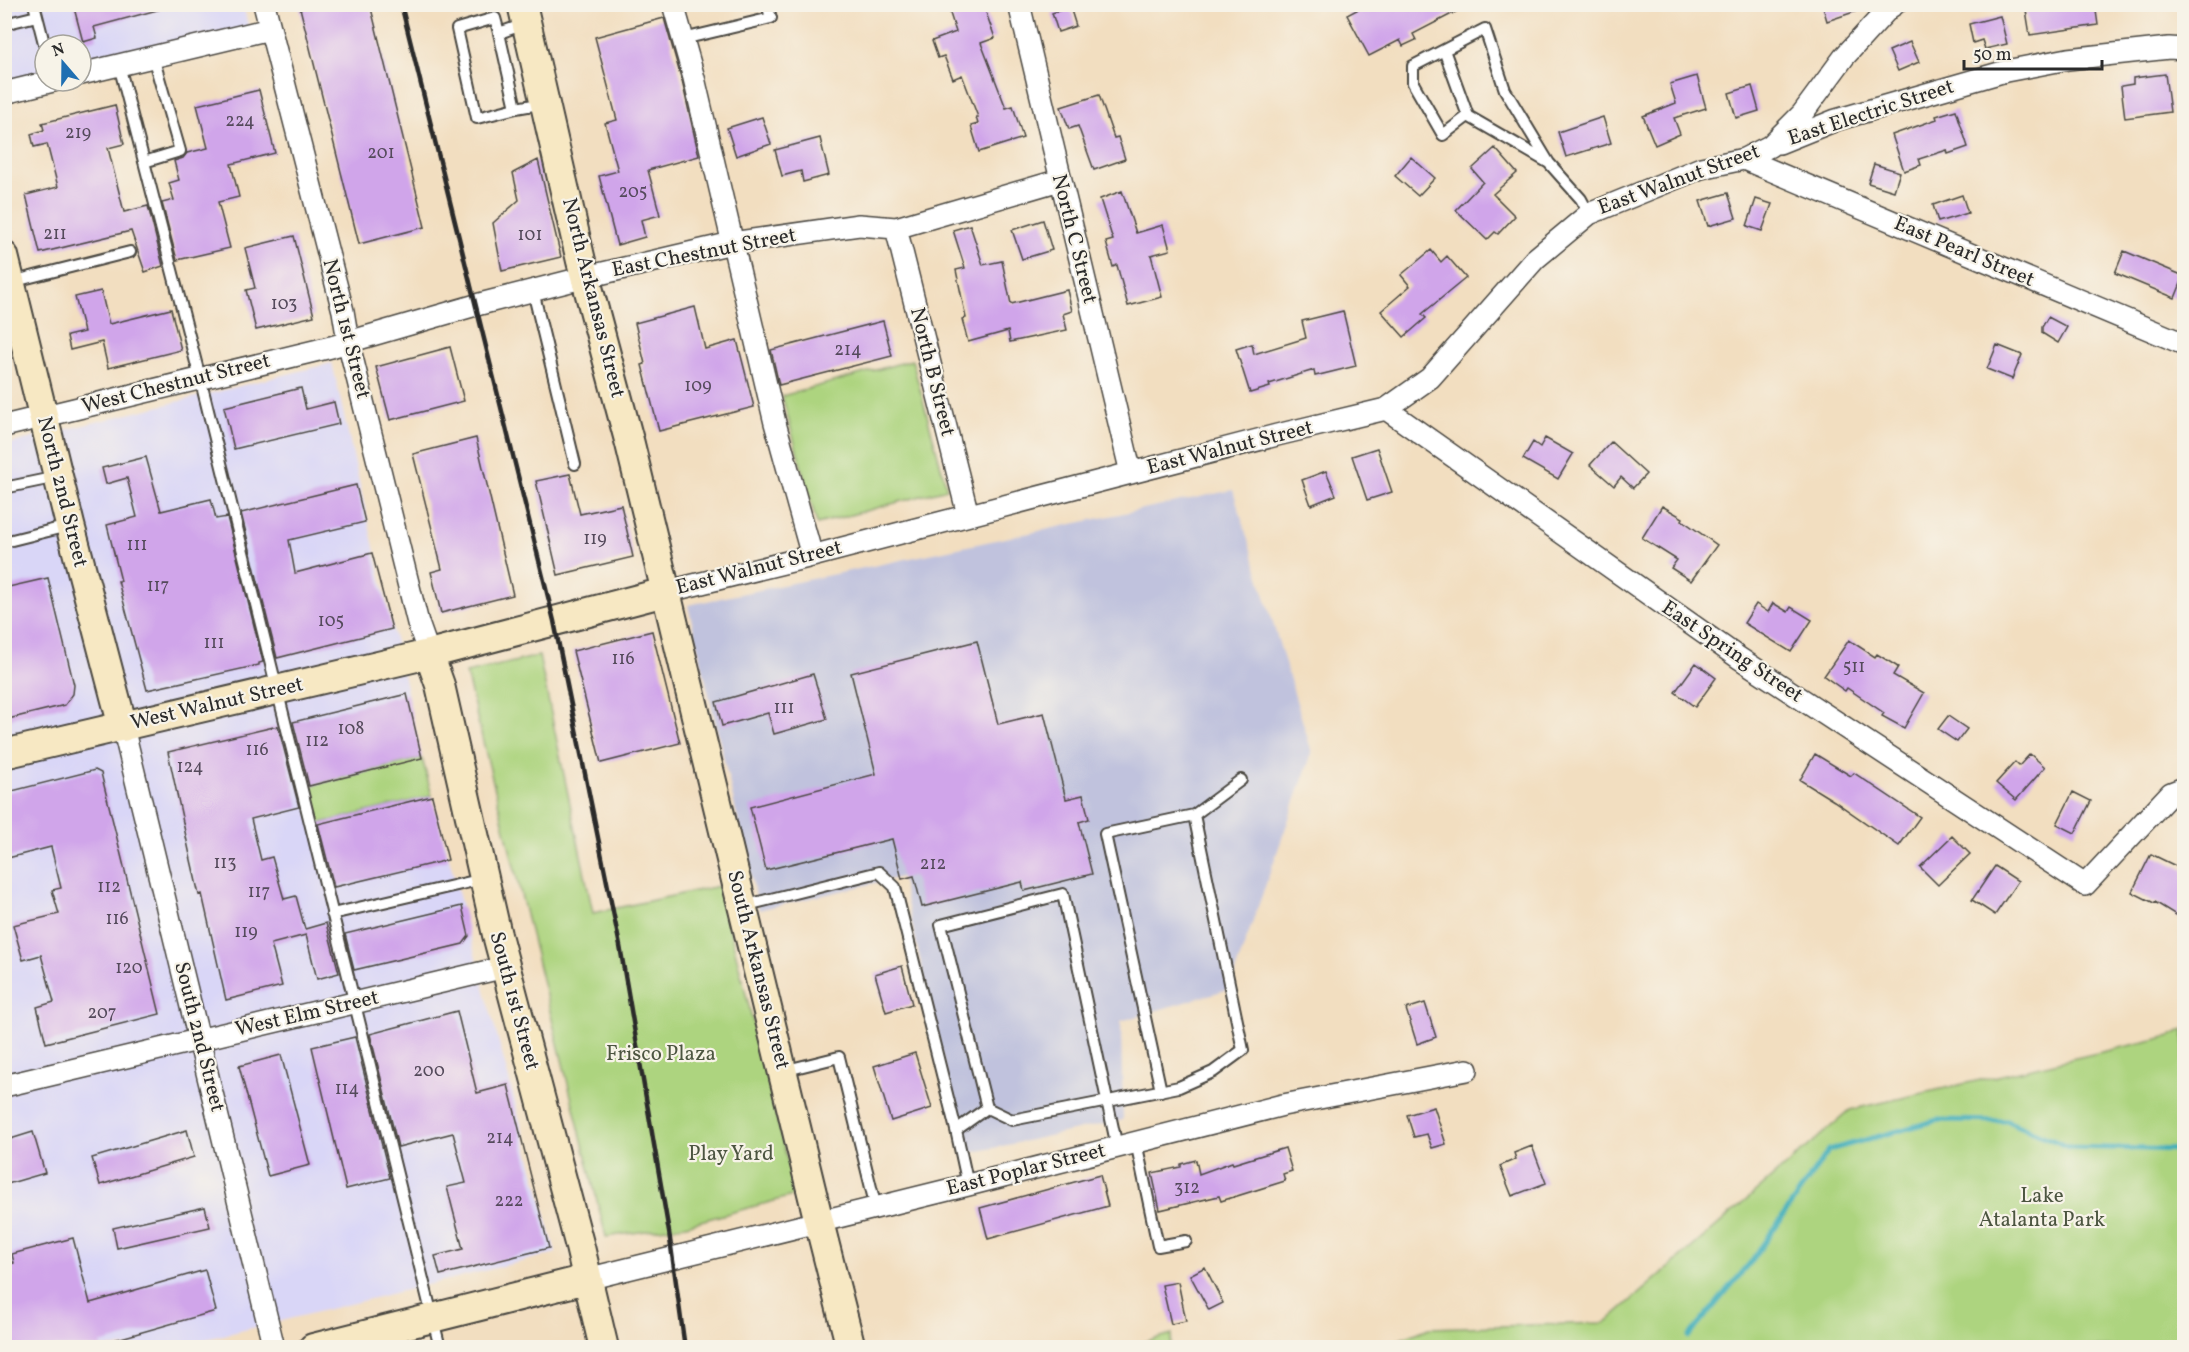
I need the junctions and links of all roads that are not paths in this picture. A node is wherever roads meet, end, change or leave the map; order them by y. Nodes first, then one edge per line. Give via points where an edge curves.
1 (264, 4) edge
2 (673, 4) edge
3 (767, 4) edge
4 (1019, 4) edge
5 (1895, 4) edge
6 (35, 10) edge
7 (525, 14) edge
8 (4, 24) edge
9 (270, 29) junction
10 (41, 33) edge
11 (499, 33) junction
12 (683, 39) junction
13 (2184, 49) edge
14 (1444, 50) junction
15 (153, 57) junction
16 (119, 65) junction
17 (93, 71) edge
18 (33, 86) edge
19 (4, 93) edge
20 (545, 103) junction
21 (516, 108) junction
22 (1468, 116) junction
23 (1770, 146) junction
24 (1744, 159) junction
25 (144, 162) junction
26 (1548, 163) junction
27 (1060, 180) junction
28 (1588, 214) junction
29 (896, 228) junction
30 (732, 243) junction
31 (130, 252) dead end
32 (8, 269) edge
33 (586, 277) junction
34 (533, 291) junction
35 (348, 341) junction
36 (2184, 344) edge
37 (200, 378) junction
38 (1386, 409) junction
39 (43, 416) junction
40 (4, 426) edge
41 (575, 464) dead end
42 (1131, 473) junction
43 (58, 477) junction
44 (4, 488) edge
45 (968, 515) junction
46 (70, 525) junction
47 (4, 542) edge
48 (812, 556) junction
49 (665, 592) junction
50 (429, 654) junction
51 (277, 690) junction
52 (123, 727) junction
53 (4, 754) edge
54 (1241, 780) dead end
55 (2184, 788) edge
56 (1194, 815) junction
57 (484, 879) junction
58 (742, 906) junction
59 (332, 914) junction
60 (505, 967) junction
61 (354, 1003) junction
62 (200, 1039) junction
63 (1467, 1070) dead end
64 (782, 1071) junction
65 (4, 1086) edge
66 (1161, 1091) junction
67 (1107, 1101) junction
68 (987, 1108) junction
69 (956, 1130) junction
70 (1127, 1144) junction
71 (968, 1185) junction
72 (876, 1208) junction
73 (819, 1222) junction
74 (1186, 1241) dead end
75 (587, 1279) junction
76 (432, 1318) junction
77 (274, 1347) edge
78 (313, 1347) edge
79 (440, 1347) edge
80 (604, 1347) edge
81 (851, 1347) edge

1 - 9 street, North 1st Street
2 - 12 street
3 - 12 lane via 771,18
4 - 27 street, North C Street
5 - 23 street, East Walnut Street via 1844,57 1802,114
6 - 8 lane
6 - 10 lane
7 - 11 lane
7 - 20 street, North Arkansas Street
9 - 15 street
9 - 35 street, North 1st Street
11 - 21 lane
11 - 21 lane via 495,18 457,29 477,118
12 - 30 street
13 - 23 street, East Electric Street via 2068,59 2006,71 1836,120
14 - 22 lane
14 - 22 lane via 1413,66 1413,82 1443,135
14 - 26 lane via 1485,30 1505,90
15 - 16 street
15 - 25 lane via 180,151
16 - 17 street
16 - 25 lane
18 - 19 street
20 - 21 lane
20 - 33 street, North Arkansas Street
22 - 26 lane
23 - 24 street, East Walnut Street
24 - 28 street, East Walnut Street via 1701,168
24 - 36 street, East Pearl Street
25 - 37 lane
26 - 28 lane via 1581,199
27 - 29 street, East Chestnut Street
27 - 42 street, North C Street
28 - 38 street, East Walnut Street via 1535,259 1430,378
29 - 30 street, East Chestnut Street via 859,225
29 - 45 street, North B Street
30 - 33 street, East Chestnut Street
30 - 48 street
31 - 32 lane
32 - 39 street, North 2nd Street
33 - 34 street, East Chestnut Street
33 - 49 street, North Arkansas Street
34 - 35 street, East Chestnut Street
34 - 41 lane
35 - 37 street, West Chestnut Street
35 - 50 street, North 1st Street
37 - 39 street, West Chestnut Street
37 - 51 lane
38 - 42 street, East Walnut Street
38 - 55 street, East Spring Street via 1739,658 2085,885 2171,793
39 - 40 street, West Chestnut Street
39 - 43 street, North 2nd Street
42 - 45 street, East Walnut Street
43 - 44 lane
43 - 46 street, North 2nd Street
45 - 48 street, East Walnut Street
46 - 47 lane
46 - 52 street, North 2nd Street
48 - 49 street, East Walnut Street
49 - 50 street, East Walnut Street
49 - 58 street, South Arkansas Street
50 - 51 street, West Walnut Street
50 - 57 street, South 1st Street via 440,685
51 - 52 street, West Walnut Street
51 - 59 lane
52 - 53 street, West Walnut Street
52 - 62 street, South 2nd Street
54 - 56 lane
56 - 66 lane via 1242,1050 1213,1072
56 - 66 lane via 1105,834
57 - 59 lane
57 - 60 street, South 1st Street
58 - 64 street, South Arkansas Street
58 - 69 lane via 879,872 895,887
59 - 61 lane
60 - 61 street, West Elm Street
60 - 75 street, South 1st Street
61 - 62 street, West Elm Street
61 - 76 lane
62 - 65 street, West Elm Street
62 - 77 street, South 2nd Street
63 - 70 street, East Poplar Street via 1283,1105
64 - 72 lane via 839,1057
64 - 73 street, South Arkansas Street
66 - 67 lane
67 - 68 lane via 1012,1120
67 - 68 lane via 1063,894 941,924
67 - 70 lane
68 - 69 lane
69 - 71 lane
70 - 71 street, East Poplar Street
70 - 74 lane via 1158,1246
71 - 72 street, East Poplar Street
72 - 73 street, East Poplar Street
73 - 75 street, East Poplar Street
73 - 81 street, South Arkansas Street
75 - 76 street
75 - 80 street, South 1st Street
76 - 78 street
76 - 79 lane

